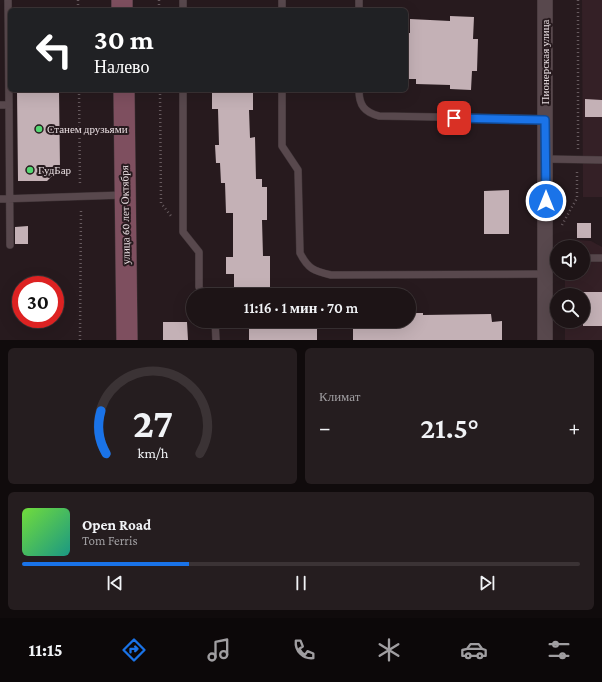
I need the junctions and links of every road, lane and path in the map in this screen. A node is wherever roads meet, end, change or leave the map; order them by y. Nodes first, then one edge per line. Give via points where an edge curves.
1 (545, 0) edge
2 (578, 0) edge
3 (9, 92) edge
4 (79, 92) edge
5 (124, 92) edge
6 (160, 92) edge
7 (183, 92) edge
8 (282, 92) edge
9 (359, 92) edge
10 (0, 105) edge
11 (9, 105) junction
12 (545, 120) junction
13 (546, 159) junction
14 (578, 160) junction
15 (602, 160) edge
16 (125, 195) junction
17 (81, 197) junction
18 (9, 198) junction
19 (0, 199) edge
20 (184, 232) junction
21 (562, 232) dead end
22 (550, 240) edge
23 (10, 245) dead end
24 (590, 258) edge
25 (602, 258) edge
26 (550, 261) edge
27 (546, 274) junction
28 (200, 288) edge
29 (215, 328) edge
30 (80, 340) edge
31 (127, 340) edge
32 (216, 340) edge
33 (545, 340) edge

1 - 12 street, Пионерская улица
2 - 14 path
3 - 11 lane
4 - 17 path
5 - 16 main road, улица 60 лет Октября
6 - 20 path via 161,203
7 - 20 lane
8 - 27 lane via 282,146 298,170 300,253 305,264 316,272 331,276
9 - 12 lane via 359,100 364,108 379,116
10 - 11 lane
11 - 18 lane
12 - 13 street, Пионерская улица
13 - 14 lane
13 - 22 street, Пионерская улица
14 - 15 lane
14 - 21 path via 577,198 562,224
16 - 17 lane
16 - 31 main road, улица 60 лет Октября
17 - 18 lane
17 - 30 path
18 - 19 lane
18 - 23 lane
20 - 28 lane via 199,252
24 - 25 lane
26 - 27 street, Пионерская улица
27 - 33 street, Пионерская улица
29 - 32 lane

